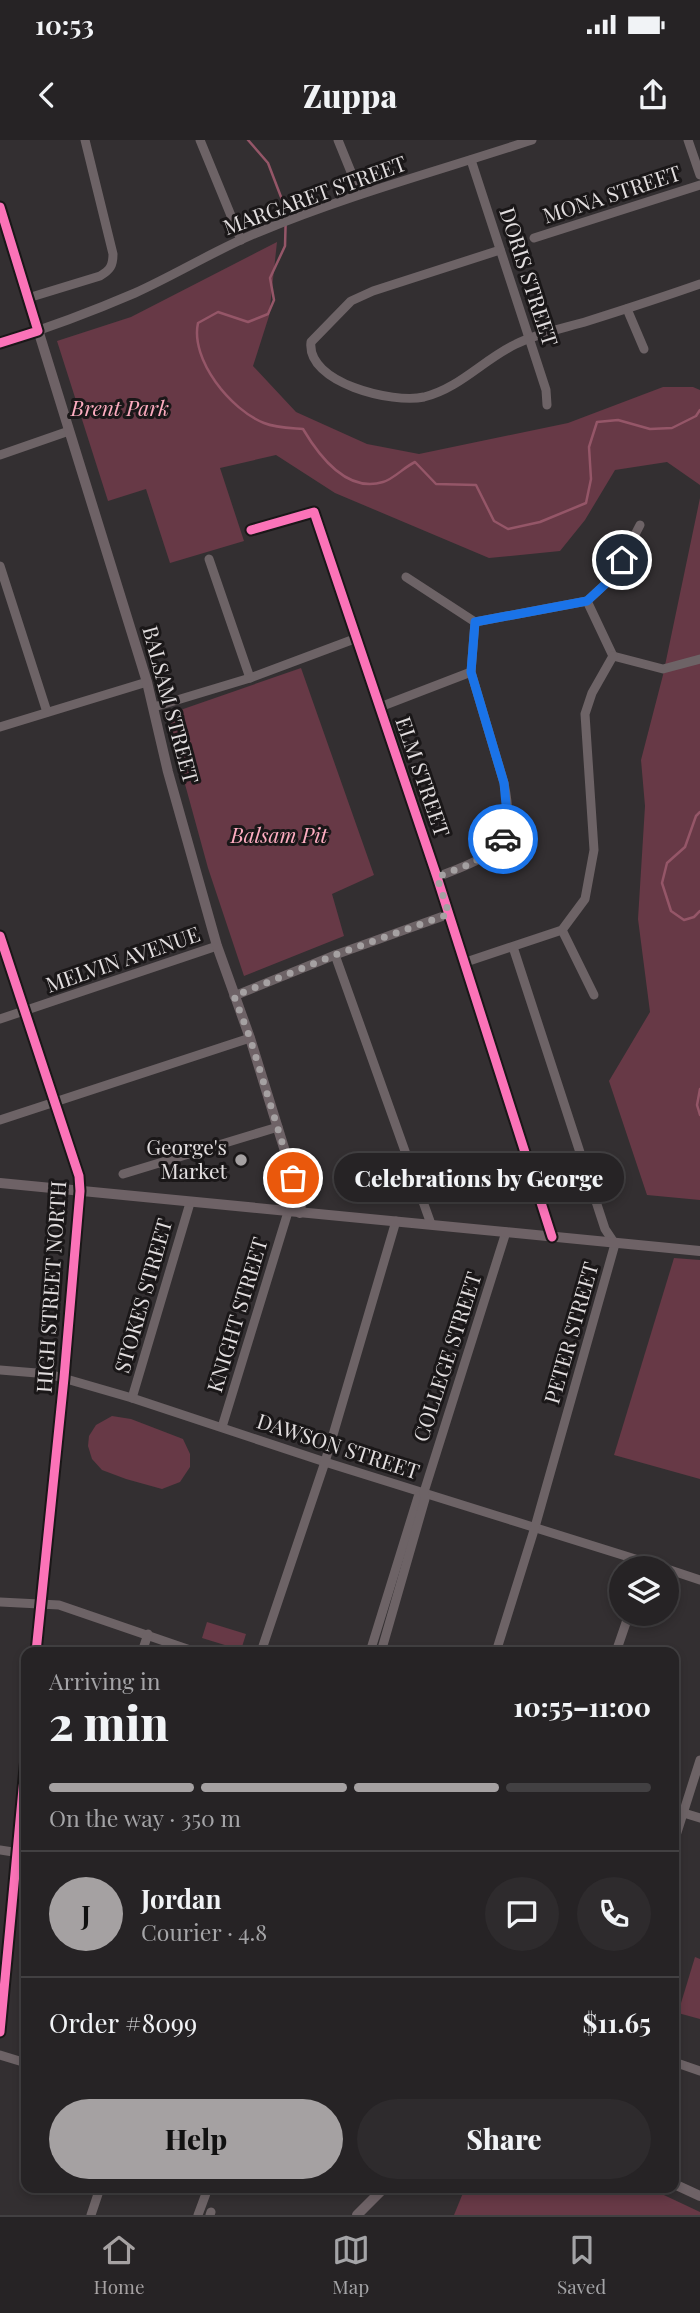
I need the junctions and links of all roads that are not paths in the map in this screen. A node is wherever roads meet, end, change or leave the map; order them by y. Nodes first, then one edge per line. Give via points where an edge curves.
1 (85, 140) edge
2 (200, 140) edge
3 (338, 140) edge
4 (532, 140) edge
5 (688, 140) edge
6 (515, 143) edge
7 (471, 160) junction
8 (700, 175) edge
9 (700, 185) edge
10 (360, 194) junction
11 (0, 207) edge
12 (3, 229) edge
13 (534, 238) dead end
14 (241, 240) junction
15 (499, 250) junction
16 (700, 284) edge
17 (28, 298) junction
18 (627, 309) junction
19 (38, 331) junction
20 (530, 338) junction
21 (0, 343) edge
22 (644, 349) dead end
23 (547, 405) dead end
24 (69, 432) junction
25 (0, 455) edge
26 (640, 525) dead end
27 (251, 530) dead end
28 (209, 559) dead end
29 (0, 566) edge
30 (406, 577) dead end
31 (587, 601) junction
32 (475, 622) junction
33 (356, 638) junction
34 (613, 656) junction
35 (700, 659) edge
36 (471, 672) junction
37 (250, 678) junction
38 (146, 682) junction
39 (380, 707) junction
40 (153, 708) junction
41 (47, 712) junction
42 (0, 727) edge
43 (437, 877) junction
44 (449, 914) junction
45 (562, 930) junction
46 (0, 936) edge
47 (216, 946) junction
48 (513, 947) junction
49 (335, 955) junction
50 (463, 962) junction
51 (594, 995) dead end
52 (234, 996) junction
53 (25, 1012) junction
54 (0, 1019) edge
55 (250, 1038) junction
56 (56, 1102) junction
57 (0, 1120) edge
58 (278, 1127) junction
59 (123, 1174) dead end
60 (0, 1183) edge
61 (80, 1191) junction
62 (190, 1203) junction
63 (294, 1213) junction
64 (396, 1221) junction
65 (431, 1224) junction
66 (506, 1232) junction
67 (552, 1237) junction
68 (615, 1244) junction
69 (700, 1251) edge
70 (0, 1370) edge
71 (64, 1378) junction
72 (132, 1398) junction
73 (222, 1427) junction
74 (325, 1462) junction
75 (424, 1492) junction
76 (535, 1527) junction
77 (618, 1556) edge
78 (679, 1573) edge
79 (700, 1580) edge
80 (0, 1602) edge
81 (40, 1605) junction
82 (625, 1626) edge
83 (148, 1634) junction
84 (36, 1647) edge
85 (144, 1647) edge
86 (183, 1647) edge
87 (263, 1647) edge
88 (372, 1647) edge
89 (382, 1647) edge
90 (498, 1647) edge
91 (618, 1647) edge
92 (700, 1760) edge
93 (679, 1810) edge
94 (679, 1812) edge
95 (700, 1818) edge
96 (0, 1850) edge
97 (21, 1853) edge
98 (21, 1861) edge
99 (0, 2032) edge
100 (0, 2055) edge
101 (21, 2061) edge
102 (679, 2064) edge
103 (700, 2071) edge
104 (679, 2186) edge
105 (98, 2193) edge
106 (206, 2193) edge
107 (379, 2193) edge
108 (700, 2196) edge
109 (91, 2215) edge
110 (198, 2215) edge
111 (357, 2215) edge

1 - 17 street via 113,264 100,276
2 - 14 street
3 - 10 street
4 - 6 street, MARGARET STREET
5 - 8 street
6 - 7 street, MARGARET STREET
7 - 10 street, MARGARET STREET
7 - 15 street, DORIS STREET
9 - 13 street, MONA STREET
10 - 14 street, MARGARET STREET
11 - 12 main road, BALSAM STREET
12 - 17 main road, BALSAM STREET
14 - 19 street, MARGARET STREET via 135,293
15 - 20 street, DORIS STREET
15 - 20 street via 351,301 311,342 313,359 328,374 377,396 420,398 454,385
16 - 18 street
17 - 19 main road, BALSAM STREET
18 - 20 street
18 - 22 street
19 - 21 street, MARGARET STREET
19 - 24 main road, BALSAM STREET
20 - 23 street, DORIS STREET
24 - 25 street
24 - 38 main road, BALSAM STREET
26 - 31 street via 613,577
27 - 33 street, ELM STREET via 314,512
28 - 37 street
29 - 41 street
30 - 32 street
31 - 32 street
31 - 34 street
32 - 36 street
33 - 37 street
33 - 39 street, ELM STREET
34 - 35 street via 663,669
34 - 45 street via 585,714 594,850 585,899
36 - 39 street
36 - 43 street via 504,783 506,832 473,863
37 - 40 street
38 - 40 main road, BALSAM STREET
38 - 41 street
39 - 43 street, ELM STREET
40 - 47 main road, BALSAM STREET
41 - 42 street
43 - 44 street, ELM STREET
44 - 49 street
44 - 50 street, ELM STREET
45 - 48 street
45 - 51 street
46 - 53 street, HIGH STREET NORTH
47 - 52 main road, BALSAM STREET
47 - 53 street, MELVIN AVENUE
48 - 50 street
48 - 68 street, PETER STREET via 605,1229
49 - 52 street
49 - 65 street
50 - 67 street, ELM STREET
52 - 55 main road, BALSAM STREET
53 - 54 street, MELVIN AVENUE
53 - 56 street, HIGH STREET NORTH
55 - 56 street
55 - 58 main road, BALSAM STREET
56 - 57 street
56 - 61 street, HIGH STREET NORTH
58 - 59 street
58 - 63 main road, BALSAM STREET via 301,1203
60 - 61 main road
61 - 62 main road
61 - 71 main road, HIGH STREET NORTH
62 - 63 main road
62 - 72 street, STOKES STREET
63 - 64 main road
63 - 73 street, KNIGHT STREET
64 - 65 main road
64 - 74 street
65 - 66 main road
66 - 67 main road
66 - 75 street, COLLEGE STREET
67 - 68 main road
68 - 69 main road
68 - 76 street, PETER STREET
70 - 71 street, DAWSON STREET
71 - 72 street, DAWSON STREET
71 - 81 main road, HIGH STREET NORTH
72 - 73 street, DAWSON STREET
73 - 74 street, DAWSON STREET
74 - 75 street, DAWSON STREET
74 - 87 street
75 - 76 street, DAWSON STREET
75 - 88 street, COLLEGE STREET via 418,1496
75 - 89 street, COLLEGE STREET
76 - 77 street, DAWSON STREET
76 - 90 street, PETER STREET
78 - 79 street, DAWSON STREET
80 - 81 street
81 - 83 street via 59,1605
81 - 84 main road, HIGH STREET NORTH
82 - 91 street
83 - 85 street
83 - 86 street
92 - 93 street
94 - 95 street
96 - 97 street
98 - 99 main road
100 - 101 street
102 - 103 street
104 - 108 main road
105 - 109 street
106 - 110 street
107 - 111 main road

